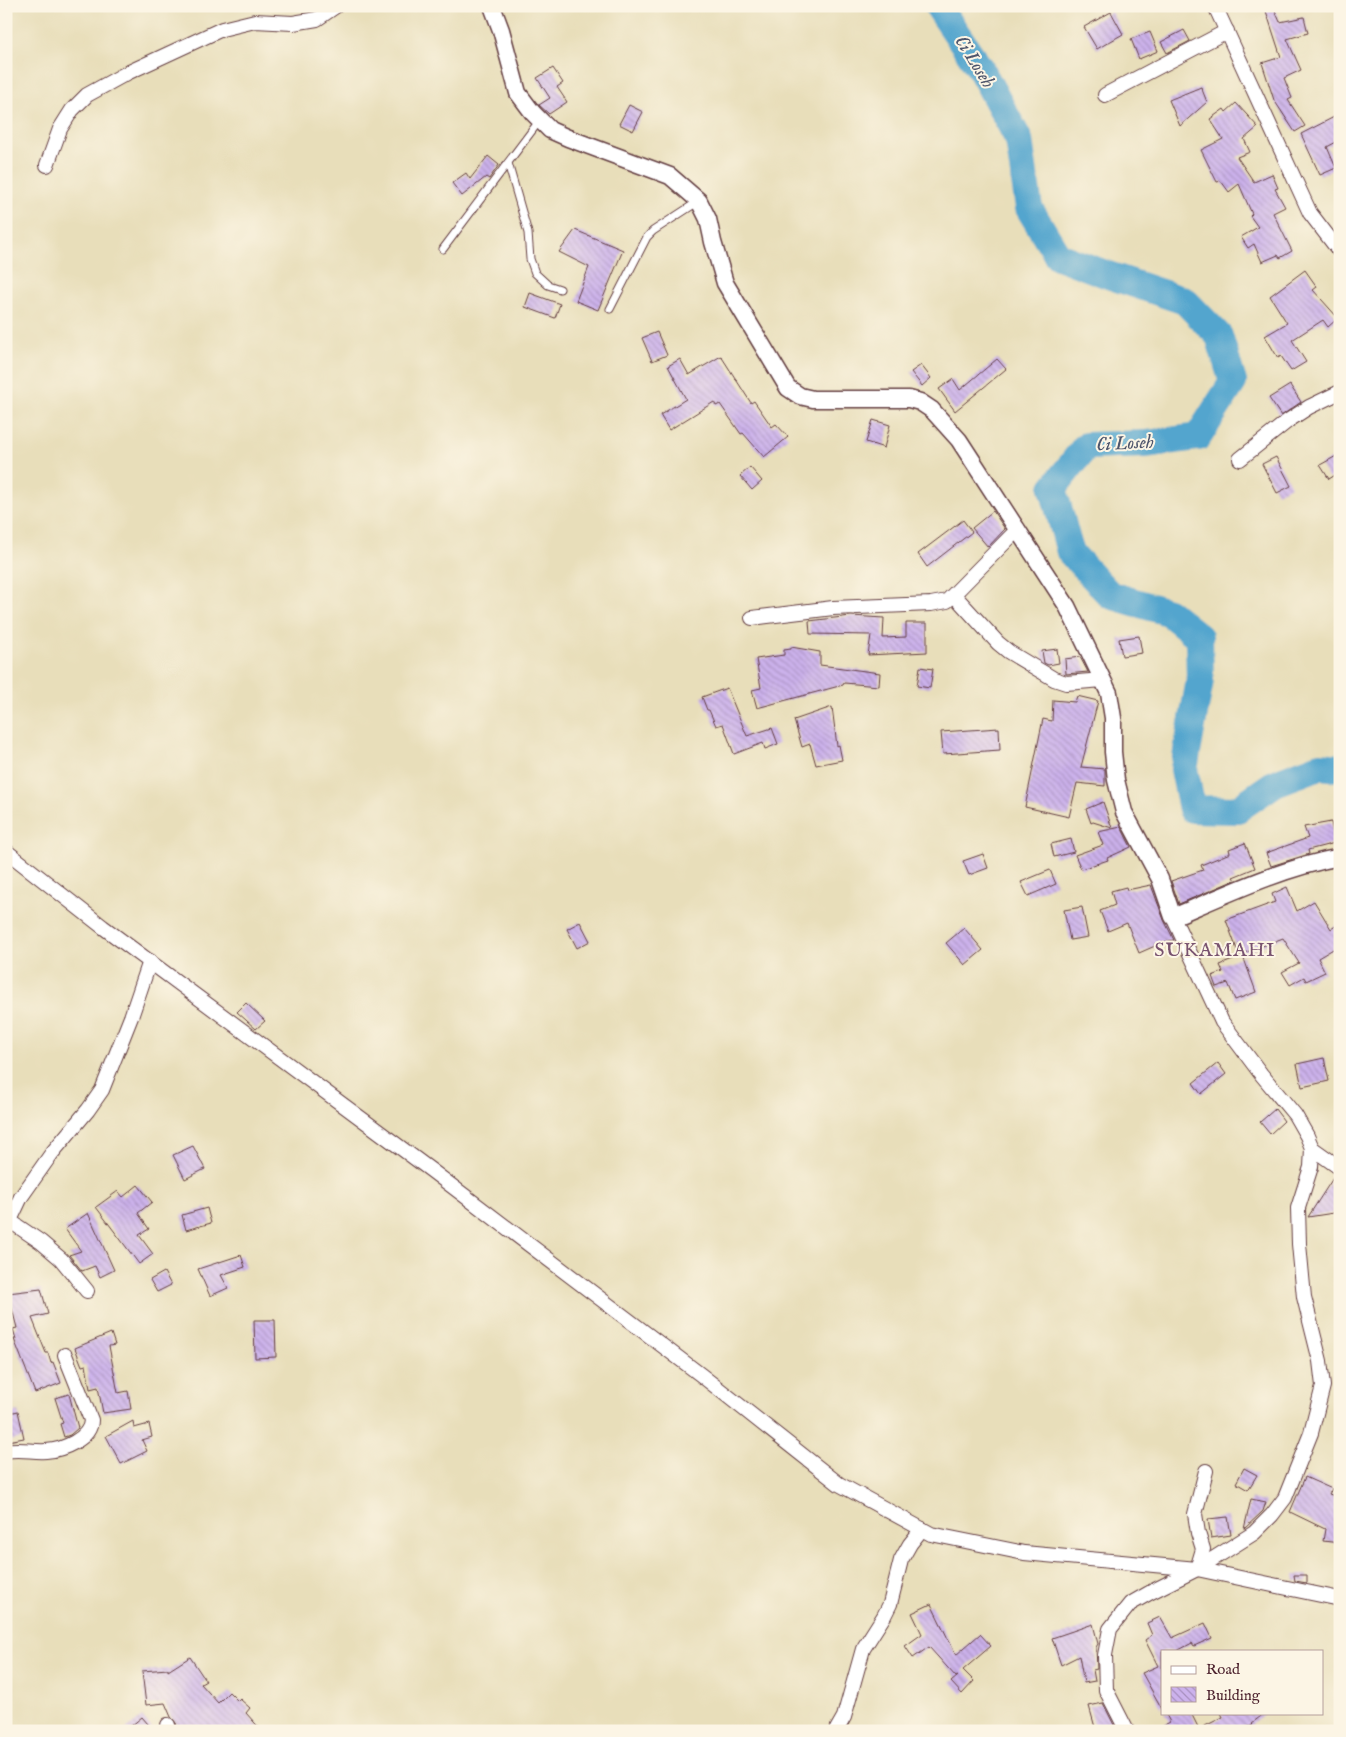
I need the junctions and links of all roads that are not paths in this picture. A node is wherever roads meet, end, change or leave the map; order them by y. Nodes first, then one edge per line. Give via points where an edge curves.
1 (336, 6) edge
2 (492, 6) edge
3 (1215, 6) edge
4 (1227, 31) junction
5 (1105, 95) dead end
6 (540, 120) junction
7 (508, 163) junction
8 (48, 165) dead end
9 (699, 201) junction
10 (443, 249) dead end
11 (1340, 252) edge
12 (560, 289) dead end
13 (610, 309) dead end
14 (1340, 392) edge
15 (1240, 459) dead end
16 (1018, 529) junction
17 (954, 595) junction
18 (752, 618) dead end
19 (1103, 680) junction
20 (6, 851) edge
21 (1340, 856) edge
22 (1173, 917) junction
23 (150, 961) junction
24 (1312, 1148) junction
25 (1340, 1168) edge
26 (8, 1225) edge
27 (86, 1290) dead end
28 (65, 1355) dead end
29 (6, 1451) edge
30 (1206, 1472) dead end
31 (922, 1529) junction
32 (1197, 1569) junction
33 (1340, 1599) edge
34 (836, 1731) edge
35 (1127, 1731) edge

1 - 8 street via 317,19 293,23 255,21 222,29 87,95 60,129
2 - 6 street via 518,93
3 - 4 street
4 - 5 street
4 - 11 street via 1310,213
6 - 7 lane
6 - 9 street via 550,130 568,138 670,176
7 - 10 lane
7 - 12 lane via 528,233 530,259 535,273 548,285
9 - 13 lane via 647,237
9 - 16 street via 708,219 725,283 788,388 813,399 909,399 920,402 932,410 959,440
14 - 15 street via 1289,420
16 - 17 street
16 - 19 street via 1067,606
17 - 18 street via 947,601 931,604 833,608
17 - 19 street via 998,643 1054,679 1066,683
19 - 22 street via 1113,718 1112,752 1124,812 1160,879
20 - 23 street
21 - 22 street via 1318,860 1253,883
22 - 24 street via 1222,1022 1295,1115
23 - 26 street via 102,1090 52,1152 21,1197
23 - 31 street via 488,1213 839,1484
24 - 25 street
24 - 32 street via 1311,1166 1298,1208 1304,1297 1323,1386 1311,1434 1285,1498 1272,1515 1254,1532
26 - 27 street via 41,1242 61,1259
28 - 29 street via 91,1420 89,1430 76,1442 56,1450
30 - 32 street via 1195,1514 1203,1549
31 - 32 street via 931,1534 1024,1553
31 - 34 street via 901,1560 890,1604 863,1649 844,1717
32 - 33 street
32 - 35 street via 1130,1604 1110,1629 1104,1655 1106,1690

